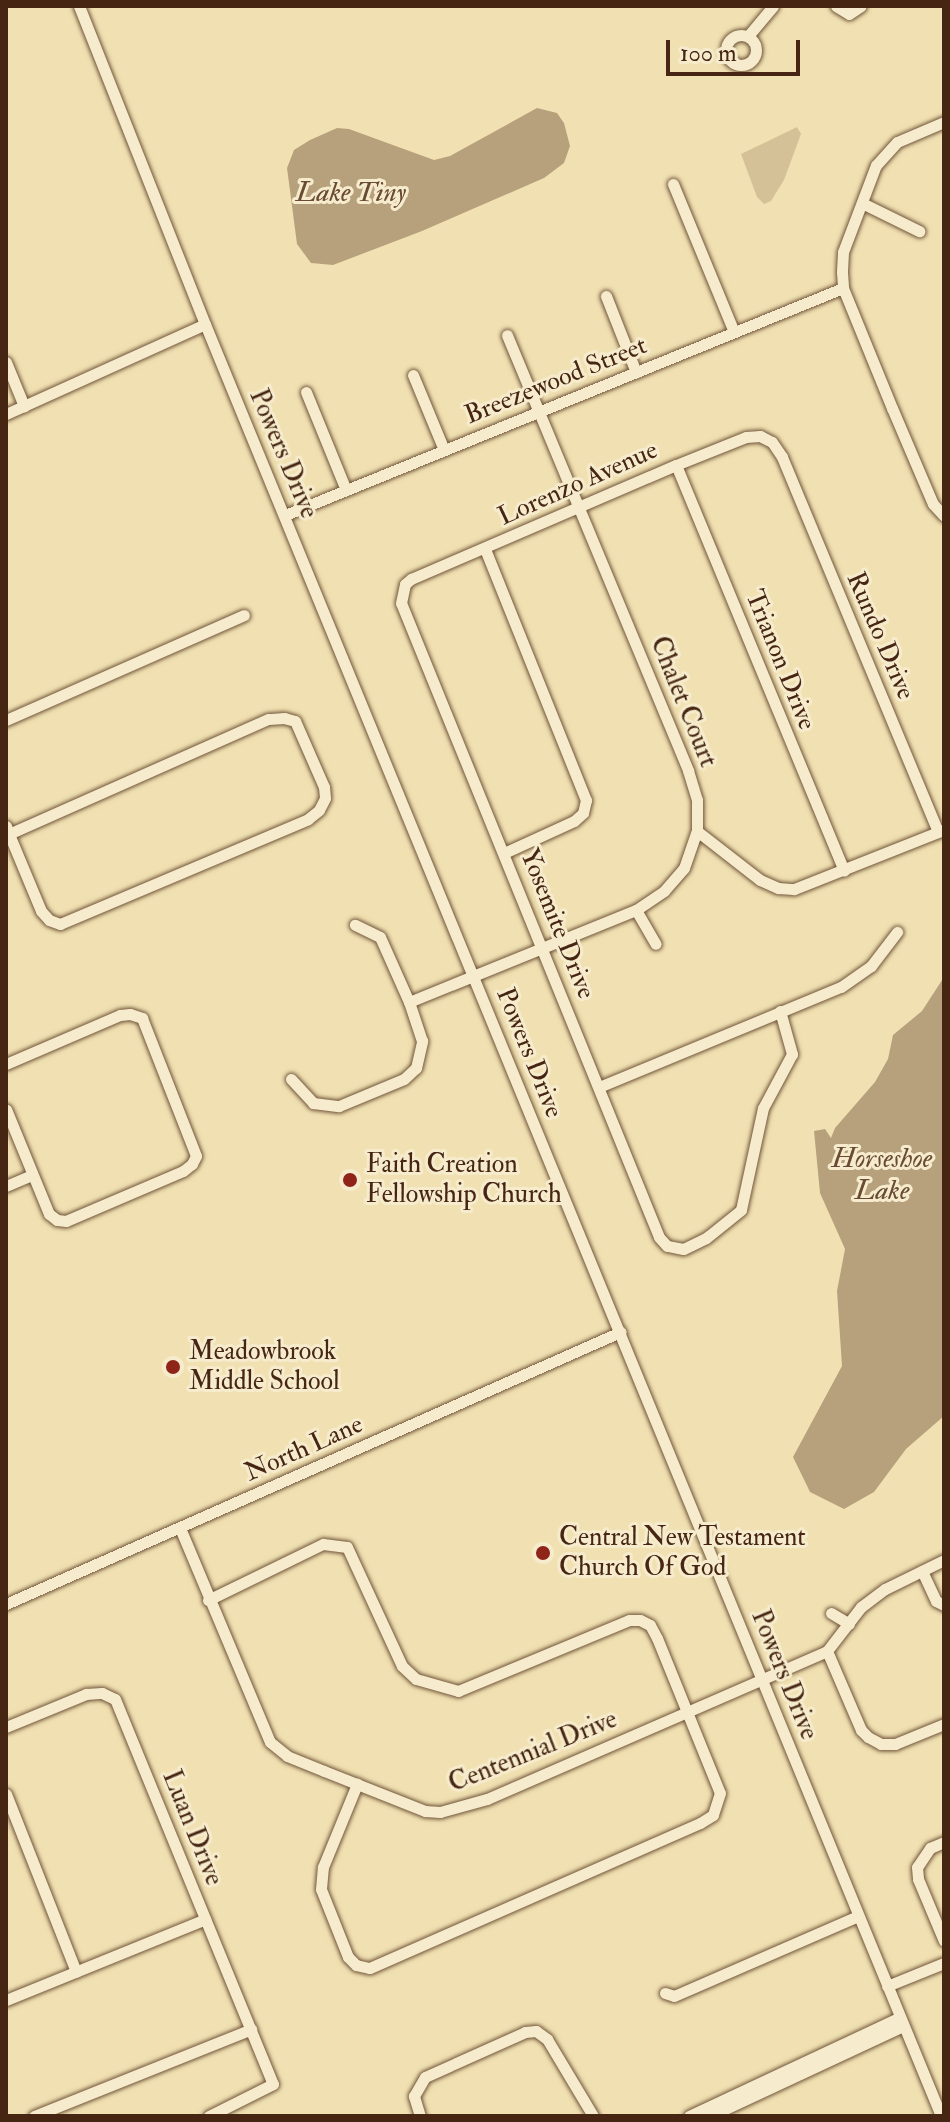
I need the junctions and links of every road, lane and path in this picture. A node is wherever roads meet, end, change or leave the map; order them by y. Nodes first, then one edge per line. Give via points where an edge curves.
1 (79, 6) edge
2 (773, 6) edge
3 (836, 6) edge
4 (861, 6) edge
5 (748, 36) dead end
6 (944, 122) edge
7 (673, 184) dead end
8 (862, 203) junction
9 (919, 231) dead end
10 (843, 288) junction
11 (606, 296) dead end
12 (205, 324) junction
13 (734, 332) junction
14 (507, 335) dead end
15 (6, 362) edge
16 (636, 372) junction
17 (413, 375) dead end
18 (306, 392) dead end
19 (24, 406) junction
20 (541, 411) junction
21 (6, 414) edge
22 (444, 450) junction
23 (782, 457) joint
24 (676, 465) junction
25 (346, 490) junction
26 (581, 507) junction
27 (285, 515) junction
28 (944, 516) edge
29 (485, 549) junction
30 (401, 603) joint
31 (244, 615) dead end
32 (6, 720) edge
33 (697, 831) junction
34 (941, 831) edge
35 (7, 832) edge
36 (504, 853) junction
37 (844, 871) junction
38 (636, 910) junction
39 (355, 925) dead end
40 (897, 932) dead end
41 (656, 944) dead end
42 (543, 949) junction
43 (473, 977) junction
44 (409, 1002) junction
45 (780, 1011) junction
46 (6, 1064) edge
47 (291, 1079) dead end
48 (599, 1087) junction
49 (6, 1109) edge
50 (32, 1175) junction
51 (6, 1186) edge
52 (620, 1332) junction
53 (180, 1528) junction
54 (942, 1565) edge
55 (922, 1571) junction
56 (208, 1600) junction
57 (6, 1604) edge
58 (944, 1605) edge
59 (831, 1613) dead end
60 (849, 1624) junction
61 (827, 1651) junction
62 (762, 1679) junction
63 (687, 1712) junction
64 (944, 1724) edge
65 (6, 1727) edge
66 (357, 1784) junction
67 (6, 1794) edge
68 (944, 1842) edge
69 (858, 1916) junction
70 (205, 1919) junction
71 (944, 1941) edge
72 (944, 1963) edge
73 (76, 1972) junction
74 (887, 1986) junction
75 (665, 1993) dead end
76 (6, 2000) edge
77 (902, 2021) junction
78 (251, 2029) junction
79 (212, 2115) edge
80 (34, 2116) edge
81 (420, 2116) edge
82 (593, 2116) edge
83 (689, 2116) edge
84 (710, 2116) edge
85 (941, 2116) edge

1 - 12 street, Powers Drive
2 - 5 street
3 - 4 street via 849,14
6 - 8 street via 887,151
7 - 13 street
8 - 9 street
8 - 10 street via 843,252
10 - 13 street, Breezewood Street
10 - 28 street via 933,504
11 - 16 street
12 - 19 street
12 - 27 street, Powers Drive
13 - 16 street, Breezewood Street
14 - 20 street, Chalet Court
15 - 19 street
16 - 20 street, Breezewood Street
17 - 22 street
18 - 25 street
19 - 21 street
20 - 22 street, Breezewood Street
20 - 26 street, Chalet Court
22 - 25 street, Breezewood Street
23 - 24 street, Lorenzo Avenue via 772,442 746,437
23 - 34 street, Rundo Drive
24 - 26 street, Lorenzo Avenue
24 - 37 street, Trianon Drive
25 - 27 street, Breezewood Street
26 - 29 street, Lorenzo Avenue
26 - 33 street, Chalet Court via 688,770 697,800
27 - 43 street, Powers Drive
29 - 30 street, Lorenzo Avenue via 411,579
29 - 36 street via 586,800 574,821
30 - 36 street, Yosemite Drive
31 - 32 street
33 - 37 street via 778,888 808,885
33 - 38 street, Chalet Court via 684,868 664,891
34 - 37 street
35 - 35 street via 268,719 295,721 325,798 308,819 60,924 41,911
36 - 42 street, Yosemite Drive
38 - 41 street
38 - 42 street, Chalet Court
39 - 44 street via 380,937
40 - 45 street via 871,966 841,987
42 - 43 street, Chalet Court
42 - 48 street, Yosemite Drive
43 - 44 street, Chalet Court
43 - 52 street, Powers Drive
44 - 47 street via 422,1041 416,1068 404,1079 351,1103 327,1107 313,1103
45 - 48 street
45 - 48 street, Yosemite Drive via 792,1054 763,1108 741,1210 683,1249 667,1246 659,1237
46 - 50 street via 120,1015 142,1018 194,1145 192,1164 183,1171 66,1221 49,1214
49 - 50 street
50 - 51 street
52 - 53 street, North Lane
52 - 62 street, Powers Drive
53 - 56 street, Centennial Drive
53 - 57 street, North Lane
54 - 55 street
55 - 58 street via 936,1601
55 - 60 street via 885,1589
56 - 63 street via 323,1544 347,1547 402,1666 416,1679 442,1689 474,1687 629,1620 650,1625
56 - 66 street, Centennial Drive via 270,1742 287,1756
59 - 60 street
60 - 61 street
61 - 62 street, Centennial Drive
61 - 64 street via 868,1737 895,1744
62 - 63 street, Centennial Drive
62 - 69 street, Powers Drive
63 - 66 street, Centennial Drive via 458,1810 425,1811
63 - 66 street via 720,1793 713,1815 381,1966 356,1965 348,1957 321,1889 323,1867
65 - 70 street, Luan Drive via 86,1694 115,1699
67 - 73 street
68 - 71 street via 919,1858 918,1879
69 - 74 street, Powers Drive
69 - 75 street via 674,1996
70 - 73 street
70 - 78 street, Luan Drive
72 - 74 street
73 - 76 street
74 - 77 street, Powers Drive
77 - 83 street
77 - 84 street
77 - 85 street, Powers Drive
78 - 79 street, Luan Drive via 273,2081
78 - 80 street
81 - 82 street via 414,2096 425,2077 536,2031 547,2039

